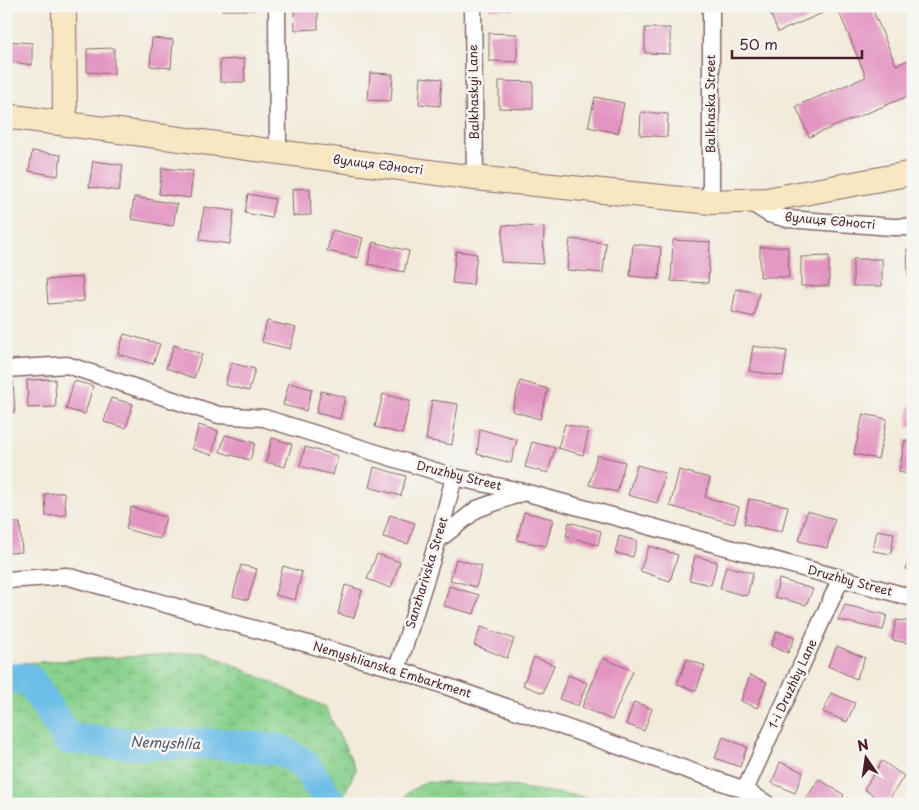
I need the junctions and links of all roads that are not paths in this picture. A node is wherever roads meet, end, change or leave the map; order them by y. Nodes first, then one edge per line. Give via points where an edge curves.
1 (64, 6) edge
2 (277, 6) edge
3 (473, 6) edge
4 (711, 6) edge
5 (6, 116) edge
6 (65, 124) junction
7 (278, 153) junction
8 (913, 173) edge
9 (475, 178) junction
10 (711, 202) junction
11 (750, 202) junction
12 (913, 228) edge
13 (6, 369) edge
14 (454, 477) junction
15 (524, 492) junction
16 (438, 540) junction
17 (841, 578) junction
18 (6, 580) edge
19 (913, 598) edge
20 (397, 669) junction
21 (744, 790) junction
22 (767, 804) edge

1 - 6 main road
2 - 7 street
3 - 9 street, Balkhaskyi Lane
4 - 10 street, Balkhaska Street
5 - 6 main road, вулиця Єдності
6 - 7 main road, вулиця Єдності
7 - 9 main road, вулиця Єдності
8 - 11 main road, вулиця Єдності
9 - 10 main road, вулиця Єдності
10 - 11 main road, вулиця Єдності
11 - 12 street, вулиця Єдності via 769,214 788,219
13 - 14 street, Druzhby Street via 67,365 219,416 264,418
14 - 15 street, Druzhby Street
14 - 16 street, Sanzharivska Street
15 - 16 street via 477,509
15 - 17 street, Druzhby Street
16 - 20 street, Sanzharivska Street
17 - 19 street, Druzhby Street
17 - 21 street, 1-i Druzhby Lane
18 - 20 street, Nemyshlianska Embarkment via 66,576
20 - 21 street, Nemyshlianska Embarkment
21 - 22 street, Nemyshlianska Embarkment

